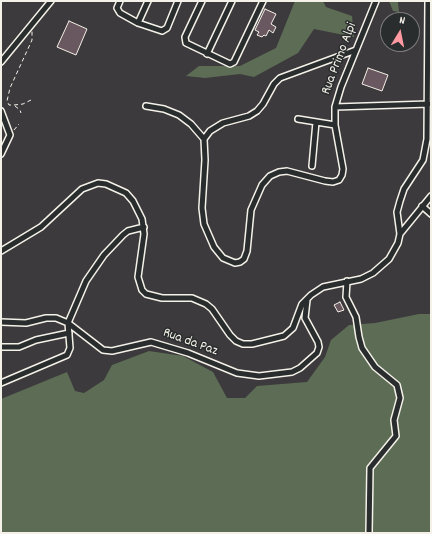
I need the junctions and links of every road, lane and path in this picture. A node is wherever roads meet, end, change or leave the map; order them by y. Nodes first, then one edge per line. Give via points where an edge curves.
1 (51, 1) edge
2 (120, 1) edge
3 (148, 1) edge
4 (178, 1) edge
5 (202, 1) edge
6 (232, 1) edge
7 (263, 1) edge
8 (376, 1) edge
9 (428, 1) edge
10 (138, 23) junction
11 (30, 27) junction
12 (356, 50) junction
13 (207, 54) junction
14 (1, 62) edge
15 (31, 100) dead end
16 (428, 104) junction
17 (14, 105) junction
18 (146, 106) dead end
19 (335, 107) junction
20 (1, 111) edge
21 (21, 113) dead end
22 (298, 118) dead end
23 (316, 122) junction
24 (20, 124) dead end
25 (335, 125) junction
26 (10, 135) junction
27 (204, 139) junction
28 (1, 154) edge
29 (312, 166) dead end
30 (431, 196) edge
31 (422, 206) junction
32 (431, 214) edge
33 (144, 227) junction
34 (400, 234) junction
35 (1, 250) edge
36 (347, 281) junction
37 (307, 299) junction
38 (1, 322) edge
39 (68, 323) junction
40 (69, 333) junction
41 (1, 347) edge
42 (1, 383) edge
43 (369, 533) edge

1 - 11 street
2 - 10 street via 118,11
3 - 10 street
4 - 10 street via 165,30
5 - 13 street via 185,40 188,45
6 - 13 street
7 - 13 street via 234,62 228,63
8 - 12 street, Rua Primo Alpi
9 - 16 street
11 - 14 street
11 - 17 path via 33,32 32,40 10,88 7,101 9,105
12 - 19 street, Rua Primo Alpi
12 - 27 street via 280,78 257,111 224,123 210,131
15 - 17 path
16 - 19 street
16 - 34 street via 426,150 400,201 397,212
17 - 21 path
18 - 27 street via 179,115
19 - 25 street, Rua Primo Alpi
20 - 26 street
22 - 23 street
23 - 25 street
23 - 29 street
24 - 26 path
25 - 27 street, Rua Primo Alpi via 343,169 339,180 325,181 287,171 270,176 262,184 251,210 246,256 235,263 223,258 214,247 204,224
26 - 28 street
30 - 31 street
31 - 32 street
31 - 34 street
33 - 35 street via 138,210 126,193 116,187 98,183 82,189 41,227
33 - 37 street via 138,277 142,290 153,297 192,298 206,304 236,341 252,344 284,336 293,328 302,304
33 - 39 street via 128,231 98,262 80,293
34 - 36 street via 394,252 384,265 367,276
36 - 37 street via 323,287
36 - 43 street via 346,297 356,317 362,348 375,367 397,385 400,398 394,420 396,436 370,468
37 - 39 street, Rua da Paz via 305,318 318,342 317,353 292,372 259,376 237,373 188,353 151,342 112,351 103,350
38 - 39 street, Rua da Paz via 26,323 51,317
39 - 40 street
40 - 41 street via 36,340 19,347
40 - 42 street via 70,348 67,355

